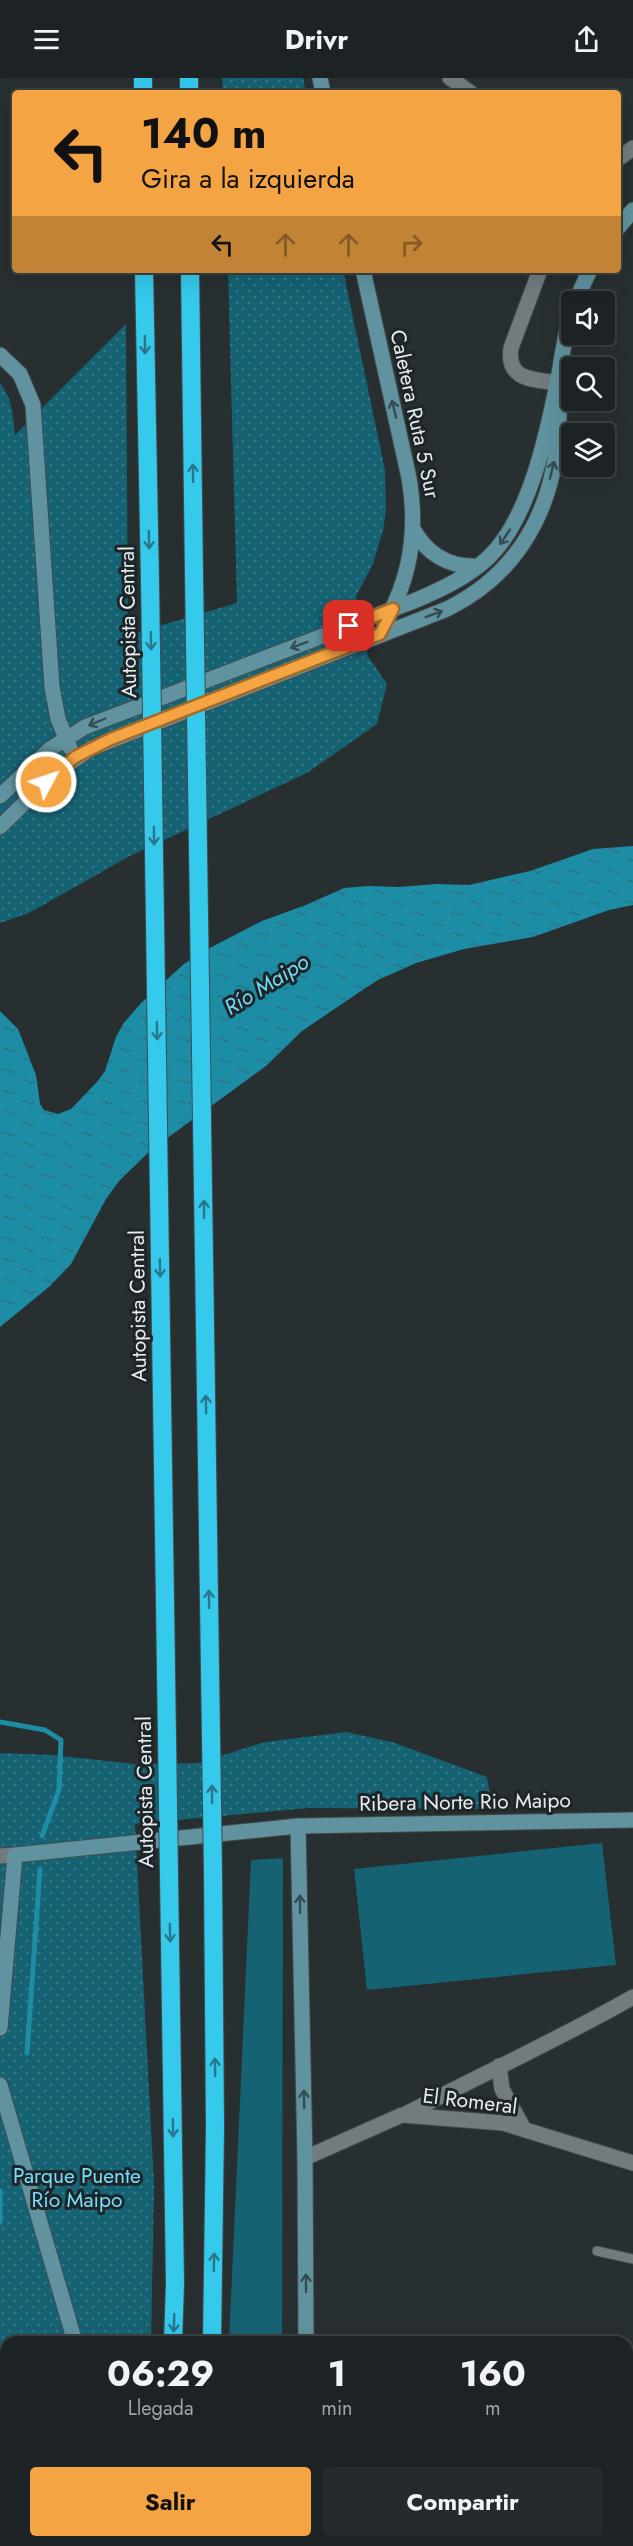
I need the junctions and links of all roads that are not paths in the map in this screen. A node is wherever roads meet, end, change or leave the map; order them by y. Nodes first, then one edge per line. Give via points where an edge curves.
1 (450, 78) edge
2 (467, 90) edge
3 (633, 210) edge
4 (621, 224) edge
5 (144, 273) edge
6 (190, 273) edge
7 (364, 273) edge
8 (539, 273) edge
9 (589, 273) edge
10 (580, 291) edge
11 (565, 345) edge
12 (0, 355) edge
13 (557, 383) junction
14 (413, 529) junction
15 (480, 566) junction
16 (393, 609) junction
17 (380, 634) junction
18 (66, 738) junction
19 (75, 757) junction
20 (0, 796) edge
21 (0, 827) edge
22 (633, 1820) edge
23 (298, 1826) junction
24 (7, 1856) edge
25 (633, 1997) edge
26 (0, 2028) edge
27 (499, 2066) junction
28 (0, 2085) edge
29 (402, 2115) junction
30 (524, 2129) junction
31 (305, 2158) junction
32 (633, 2163) edge
33 (597, 2252) dead end
34 (633, 2259) edge
35 (73, 2336) edge
36 (173, 2336) edge
37 (212, 2336) edge
38 (306, 2336) edge

1 - 2 street
3 - 4 main road
5 -> 36 highway, Autopista Central, bridge
37 -> 6 highway, bridge via 213,1873
14 -> 7 main road, Caletera Ruta 5 Sur via 409,478
8 - 13 street via 511,348 510,361 523,377
9 - 10 main road
11 - 13 main road
12 - 18 main road via 20,374 33,405 52,687
13 -> 15 main road via 523,504 506,537
17 -> 13 main road via 467,599 498,576 520,550 535,522 553,465 560,419
14 - 15 main road via 441,559 460,566
14 - 16 main road, Caletera Ruta 5 Sur via 407,567
15 - 16 main road
16 - 17 main road, Caletera Ruta 5 Sur
16 -> 18 main road via 106,718
17 - 19 main road via 111,739
18 - 19 main road
18 - 20 main road
19 - 21 main road
22 - 23 main road, Ribera Norte Rio Maipo
23 - 24 main road, Ribera Norte Rio Maipo
31 -> 23 main road
24 - 26 main road
25 - 27 street via 568,2034
27 - 29 street
27 - 30 street via 502,2089
28 - 35 main road
29 - 30 street, El Romeral via 503,2123
29 - 31 street, El Romeral
30 - 32 street, El Romeral
38 -> 31 main road
33 - 34 lane

